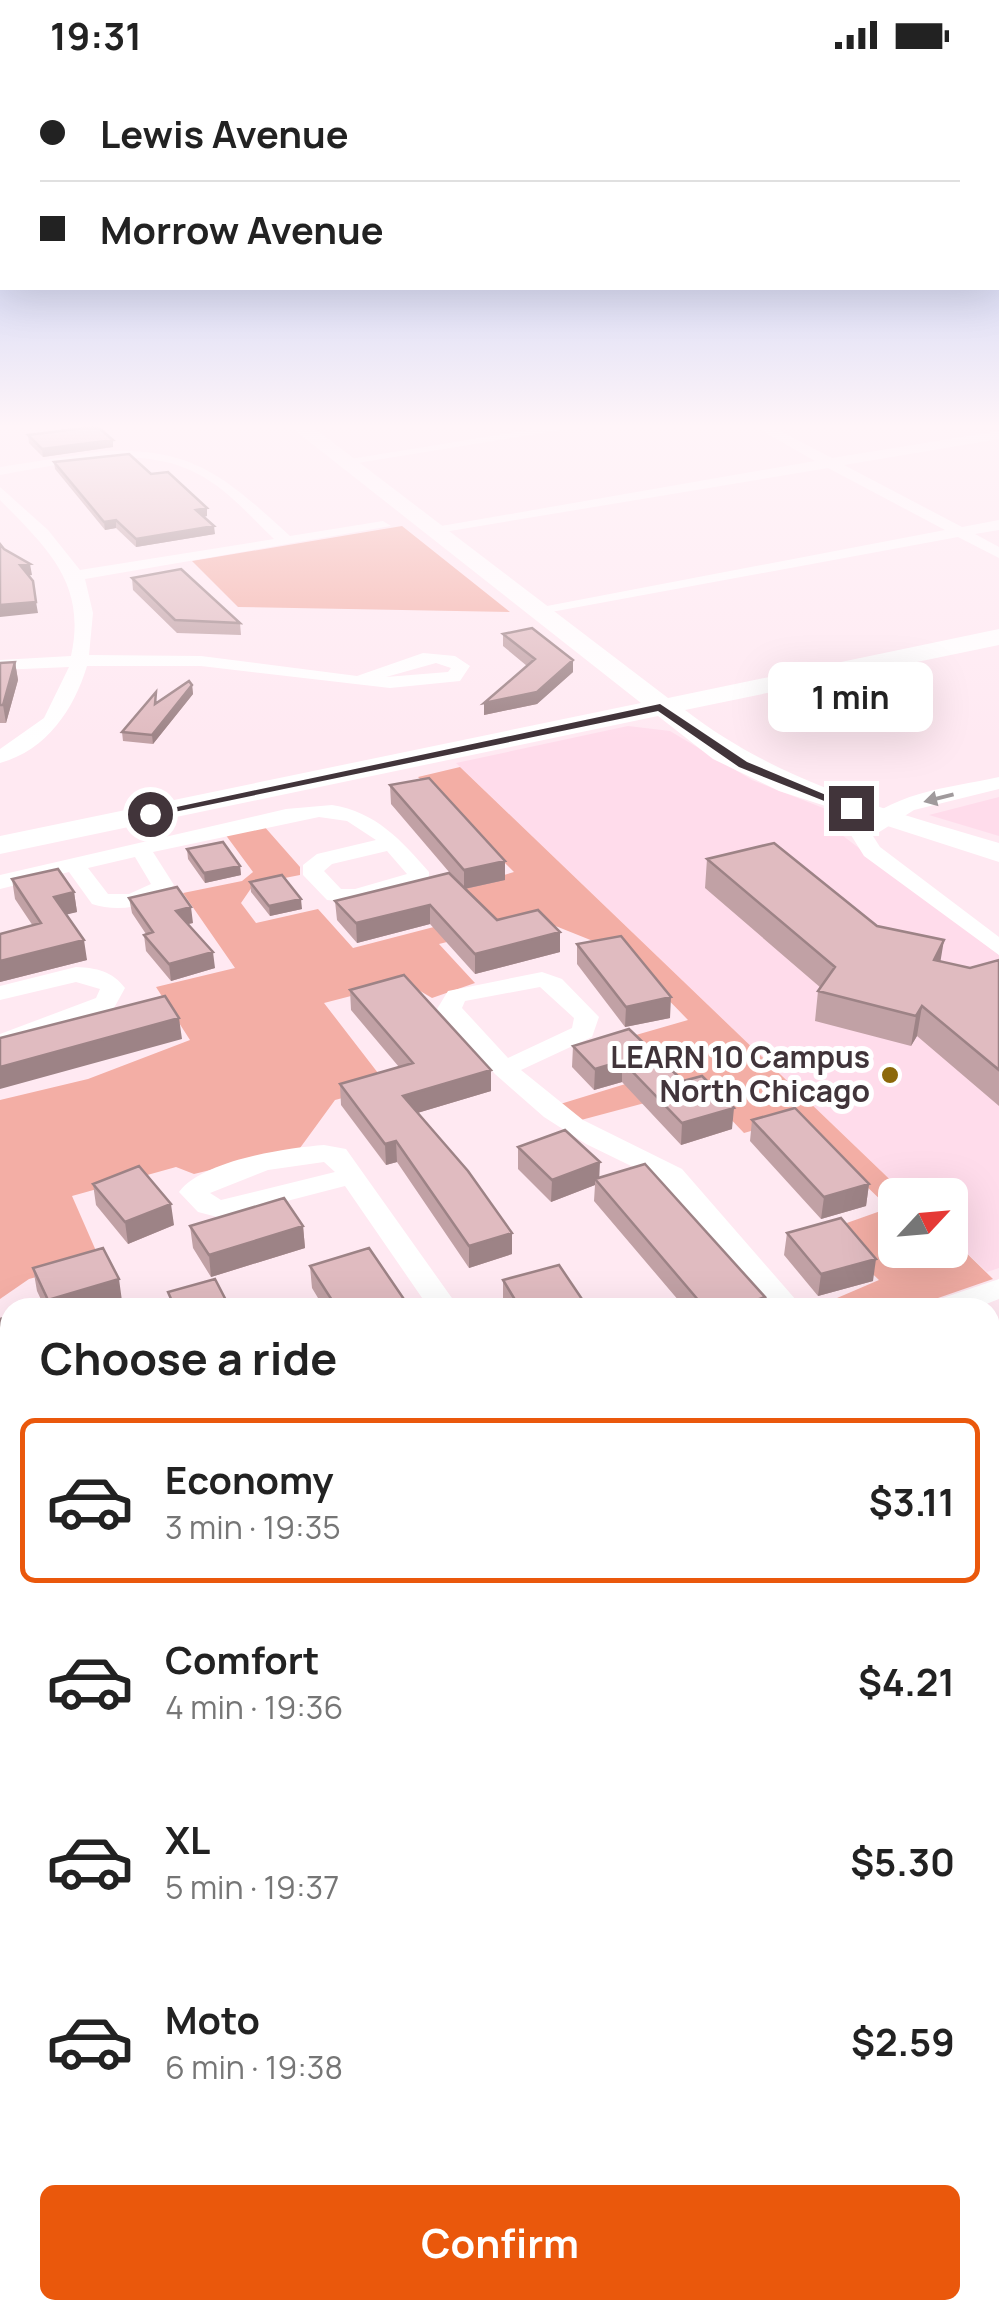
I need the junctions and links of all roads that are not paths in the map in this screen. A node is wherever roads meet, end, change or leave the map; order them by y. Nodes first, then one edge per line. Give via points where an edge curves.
1 (37, 533) edge
2 (277, 533) edge
3 (338, 533) edge
4 (437, 533) edge
5 (955, 533) edge
6 (962, 533) edge
7 (286, 541) junction
8 (999, 553) edge
9 (74, 576) junction
10 (535, 610) junction
11 (999, 637) edge
12 (79, 662) junction
13 (0, 665) edge
14 (360, 681) dead end
15 (660, 708) junction
16 (0, 757) edge
17 (999, 784) edge
18 (880, 816) junction
19 (392, 844) dead end
20 (0, 845) edge
21 (141, 850) junction
22 (999, 853) edge
23 (75, 865) junction
24 (0, 882) edge
25 (999, 948) edge
26 (0, 993) edge
27 (0, 1043) edge
28 (504, 1069) junction
29 (351, 1176) dead end
30 (999, 1289) edge
31 (438, 1298) edge
32 (780, 1298) edge
33 (973, 1298) edge

1 - 9 street
2 - 7 street
3 - 7 street
4 - 10 street
5 - 10 street
6 - 8 street
7 - 9 street
9 - 12 street via 83,603
10 - 15 street
11 - 15 street
12 - 13 street
12 - 14 street via 194,660
12 - 16 street via 58,713
15 - 18 street via 763,774
15 - 20 street
17 -> 18 street
18 - 22 street
18 - 25 street via 862,835 872,851
19 - 21 street via 348,812 308,811
21 - 23 street
21 - 23 street via 163,885 116,902 98,898
23 - 24 street
26 - 27 street via 78,974 99,976 113,988 106,1003
28 - 28 street via 583,1032 587,1017 554,984 530,978 449,1002 448,1009
28 - 32 street via 536,1100 596,1139 661,1166
29 - 31 street
30 - 33 street

